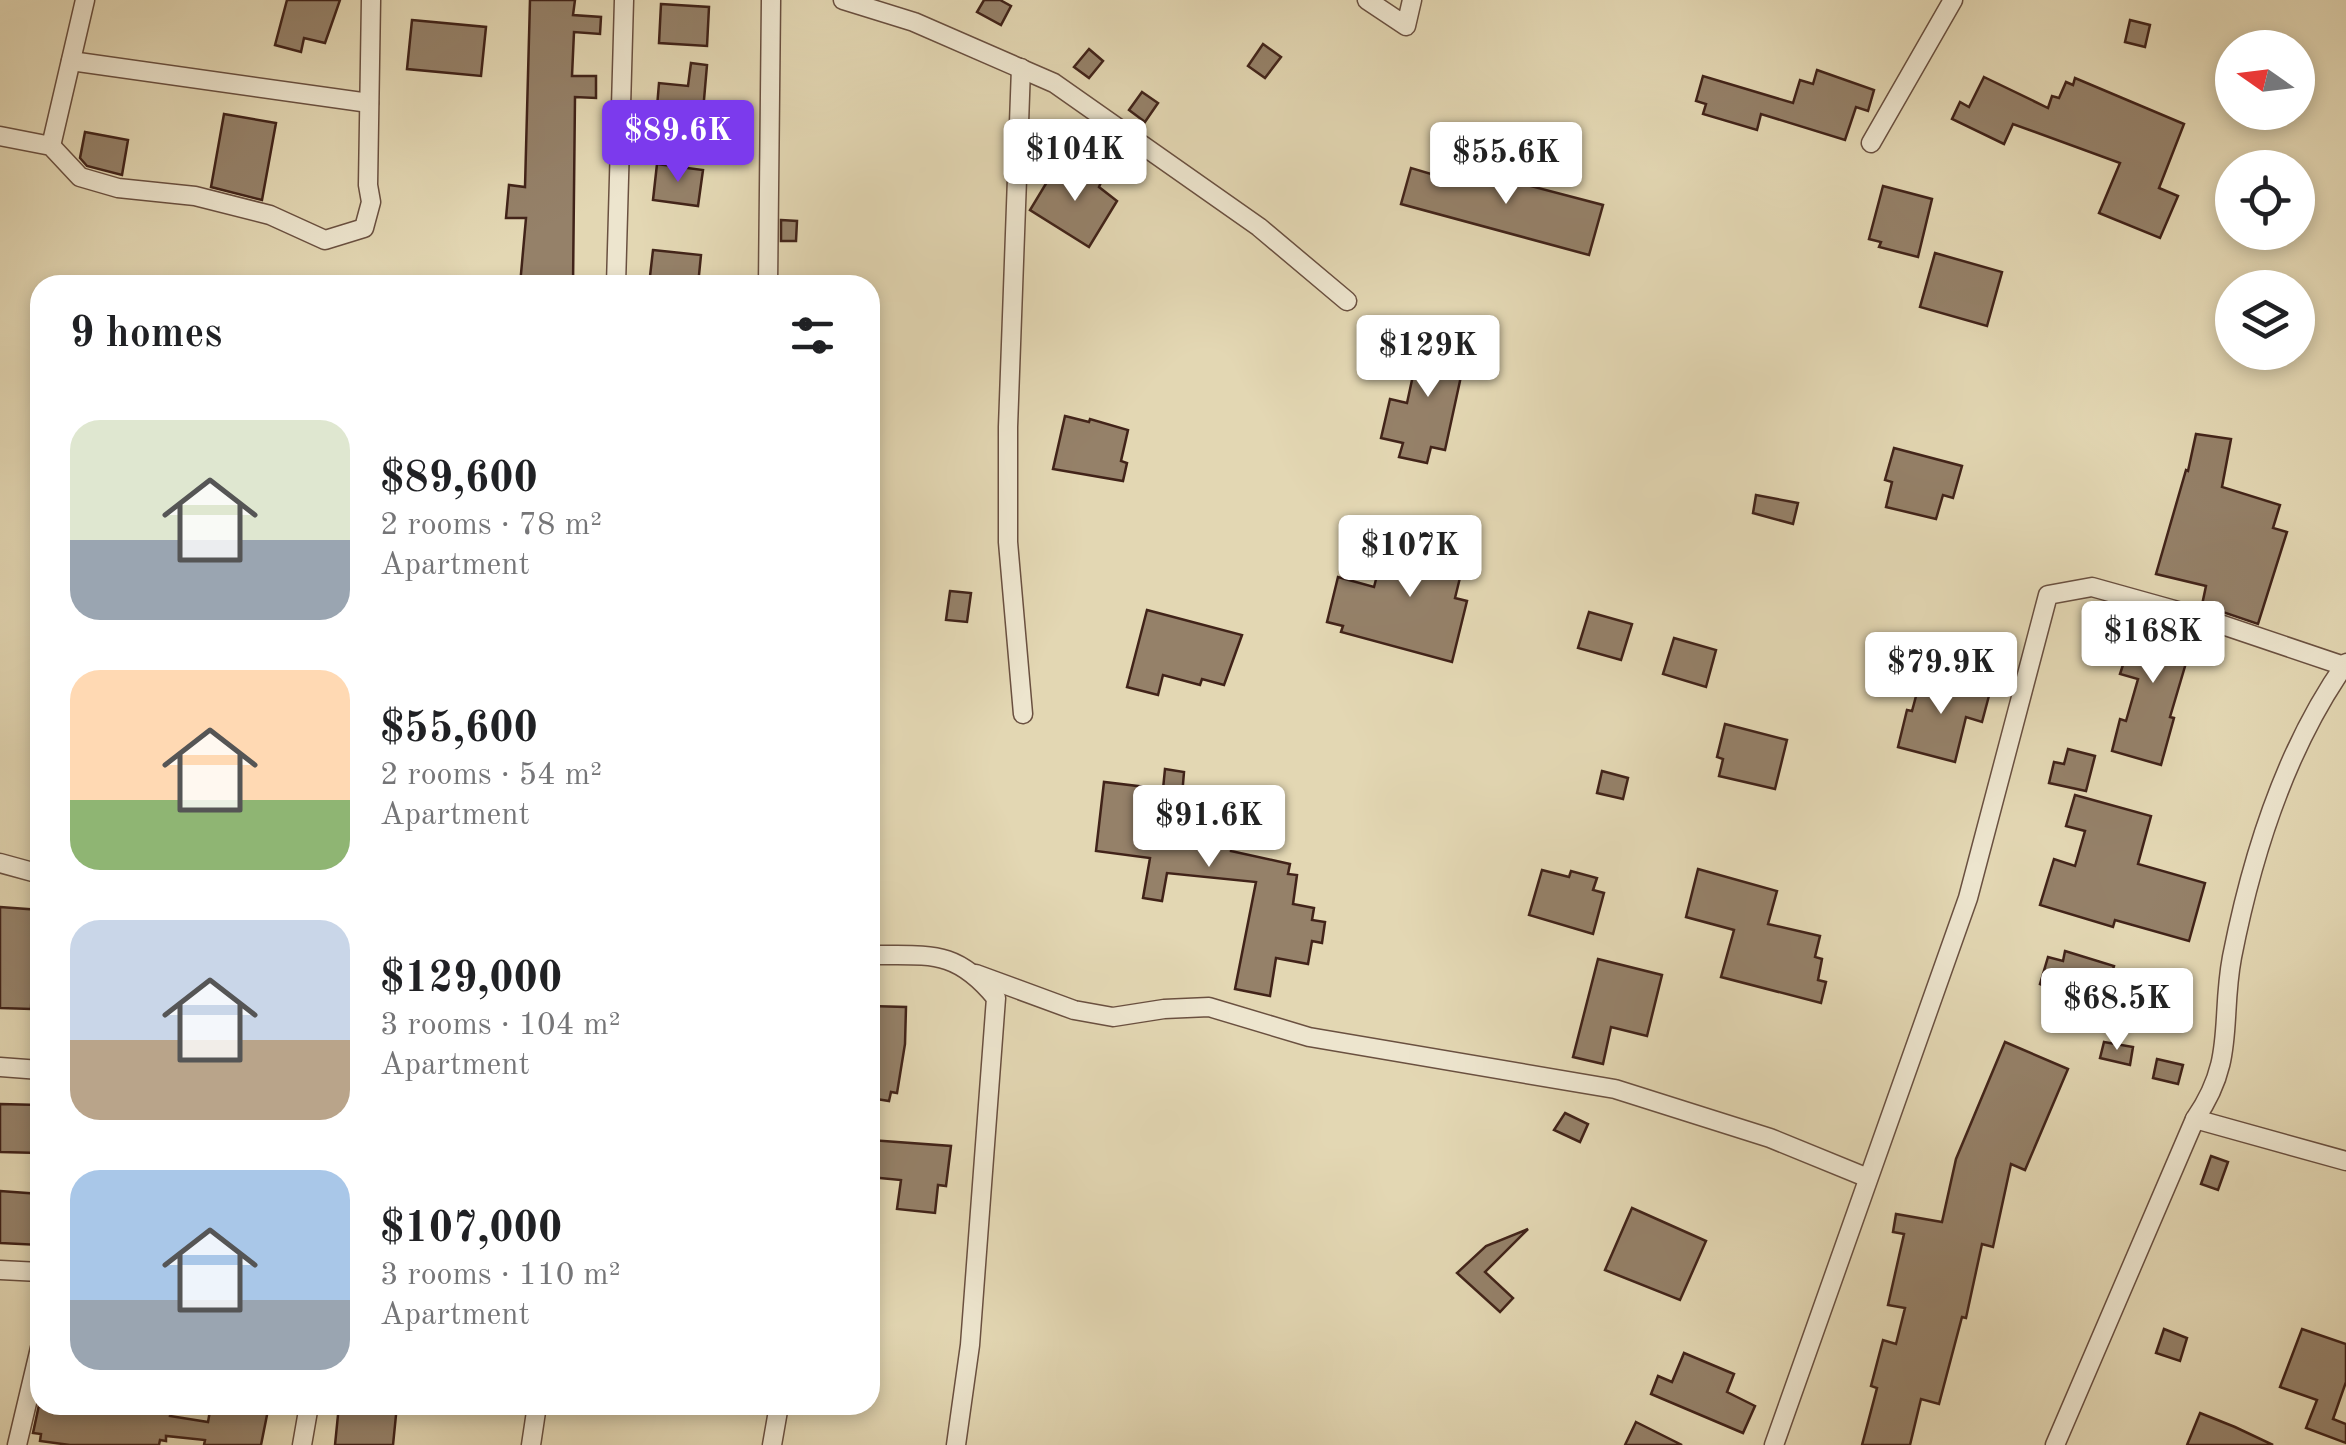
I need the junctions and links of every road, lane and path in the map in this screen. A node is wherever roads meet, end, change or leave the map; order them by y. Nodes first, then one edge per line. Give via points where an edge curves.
1 (86, 0) edge
2 (371, 0) edge
3 (624, 0) edge
4 (772, 0) edge
5 (843, 0) edge
6 (1367, 0) edge
7 (1412, 0) edge
8 (1953, 0) edge
9 (71, 60) junction
10 (1021, 68) junction
11 (369, 103) junction
12 (0, 136) edge
13 (1871, 143) dead end
14 (51, 146) junction
15 (616, 275) edge
16 (768, 275) edge
17 (1347, 301) dead end
18 (2345, 665) edge
19 (1022, 714) dead end
20 (0, 863) edge
21 (30, 871) edge
22 (880, 955) edge
23 (976, 974) junction
24 (0, 1067) edge
25 (30, 1069) edge
26 (2195, 1120) junction
27 (2346, 1161) edge
28 (1868, 1178) junction
29 (0, 1270) edge
30 (30, 1272) edge
31 (30, 1390) edge
32 (307, 1415) edge
33 (535, 1415) edge
34 (778, 1415) edge
35 (962, 1444) edge
36 (17, 1445) edge
37 (302, 1445) edge
38 (531, 1445) edge
39 (772, 1445) edge
40 (1774, 1445) edge
41 (2055, 1445) edge

1 - 9 street
2 - 11 street
3 - 15 street
4 - 16 street
5 - 10 street
6 - 7 street via 1406,26
8 - 13 street
9 - 11 street
9 - 14 street
10 - 17 street via 1152,150
10 - 19 street via 1008,542
11 - 14 street via 364,228 324,240 214,201 80,177
12 - 14 street
18 - 26 street via 2288,771 2258,853 2228,979 2224,1055
18 - 28 street via 2092,587 2048,595 1968,898
20 - 21 street
22 - 23 street via 940,956
23 - 28 street via 1074,1010 1113,1017 1209,1007 1309,1036 1615,1089 1770,1138
23 - 35 street via 996,998
24 - 25 street
26 - 27 street
26 - 41 street
28 - 40 street
29 - 30 street
31 - 36 street
32 - 37 street
33 - 38 street
34 - 39 street

